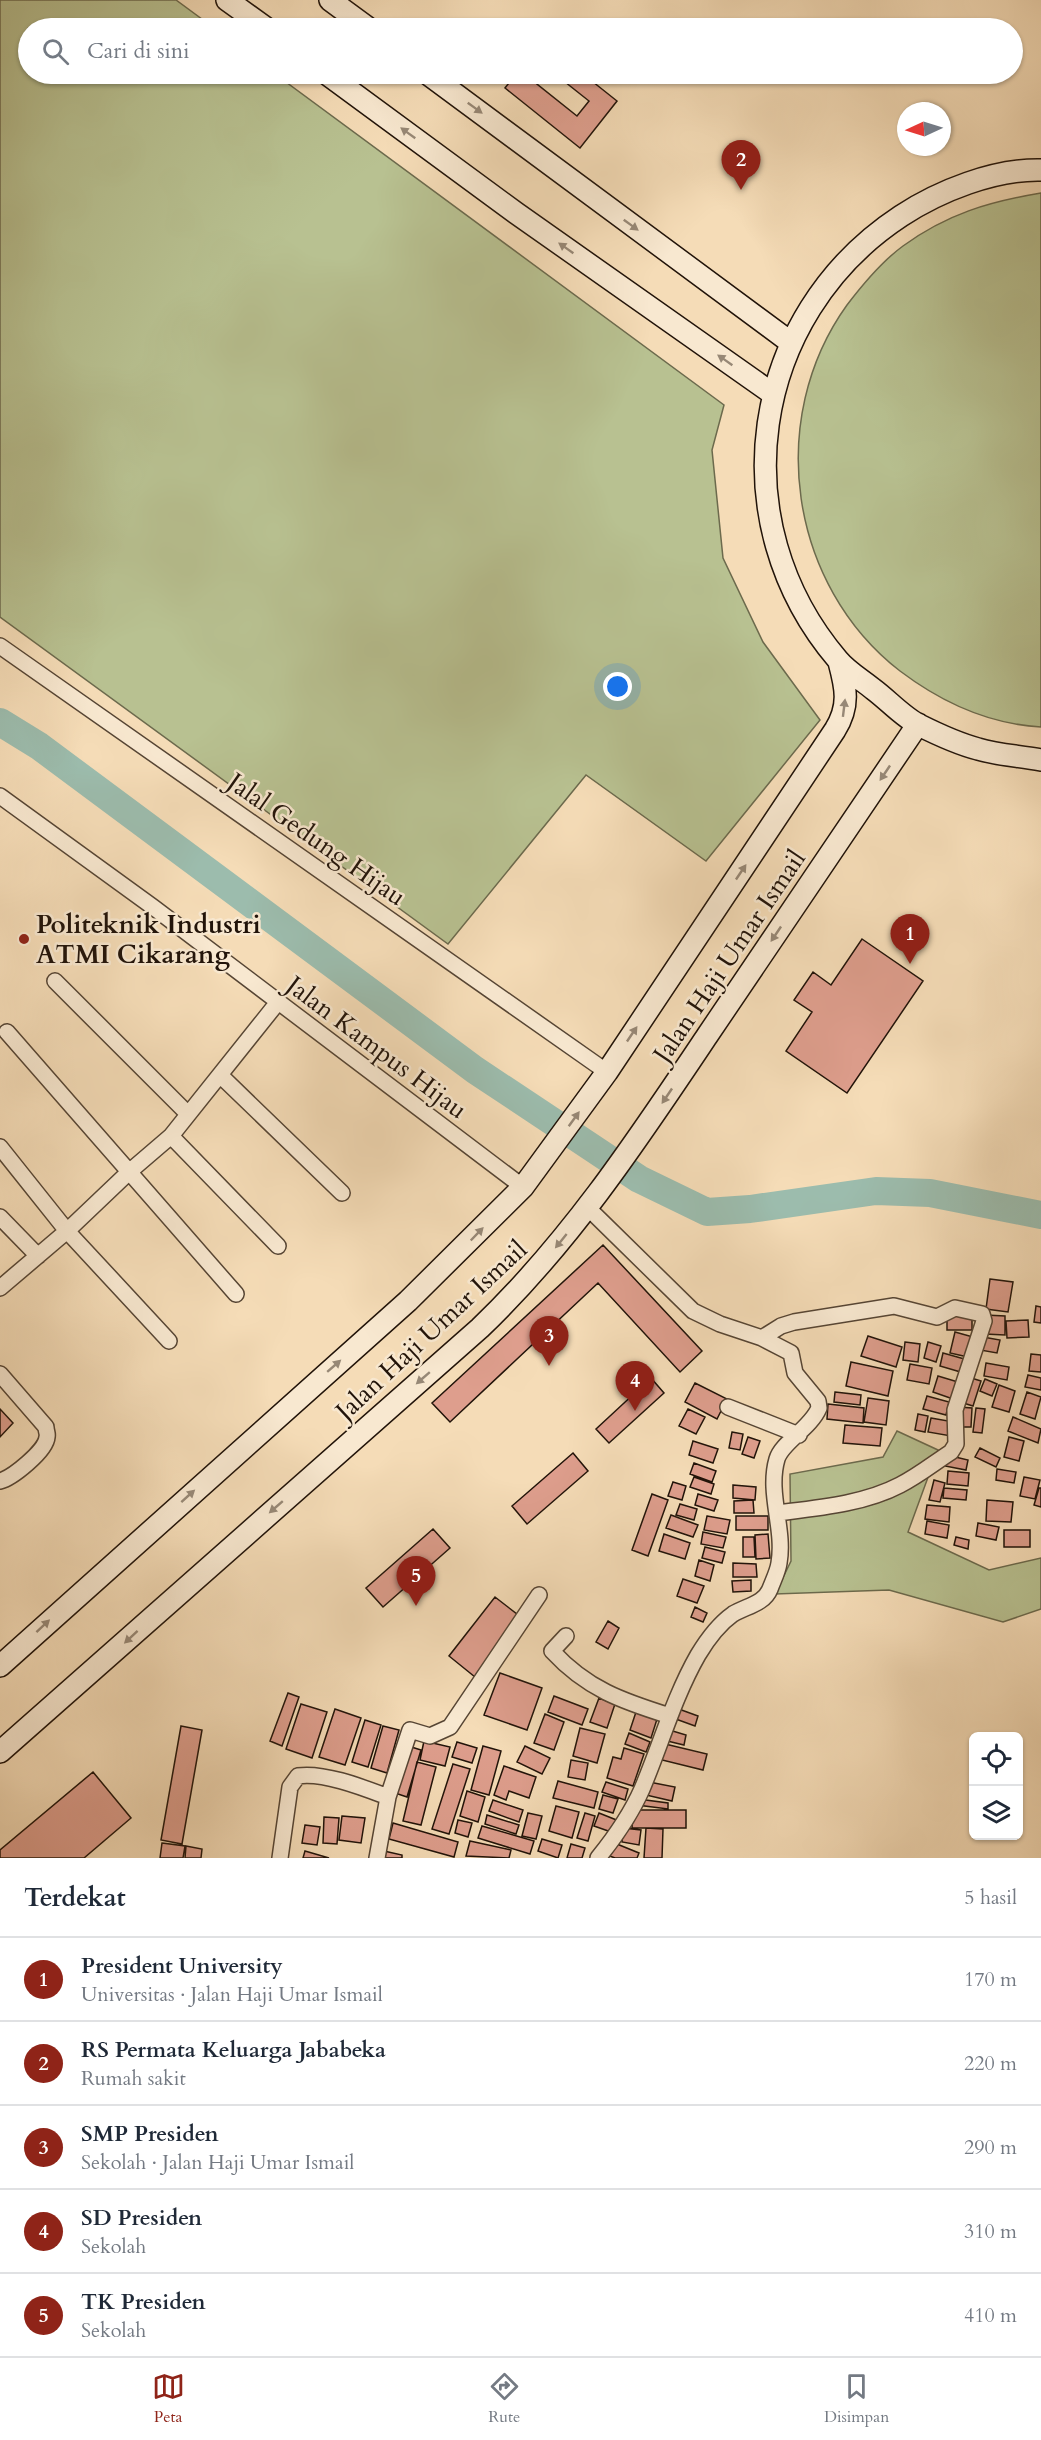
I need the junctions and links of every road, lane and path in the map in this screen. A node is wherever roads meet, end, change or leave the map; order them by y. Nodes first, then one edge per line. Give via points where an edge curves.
1 (227, 0) edge
2 (330, 0) edge
3 (252, 18) edge
4 (354, 18) edge
5 (341, 84) edge
6 (442, 84) edge
7 (1041, 170) edge
8 (790, 342) junction
9 (773, 394) junction
10 (0, 646) edge
11 (839, 662) junction
12 (918, 724) junction
13 (1041, 760) edge
14 (0, 796) edge
15 (55, 981) dead end
16 (278, 1002) junction
17 (7, 1032) dead end
18 (221, 1076) junction
19 (603, 1077) junction
20 (188, 1114) junction
21 (171, 1136) junction
22 (0, 1147) edge
23 (129, 1172) junction
24 (523, 1186) junction
25 (342, 1192) dead end
26 (592, 1202) junction
27 (0, 1217) edge
28 (67, 1231) junction
29 (278, 1246) dead end
30 (38, 1256) junction
31 (0, 1288) edge
32 (236, 1294) dead end
33 (762, 1338) junction
34 (169, 1341) dead end
35 (0, 1374) edge
36 (729, 1407) dead end
37 (799, 1435) junction
38 (0, 1480) edge
39 (777, 1513) junction
40 (538, 1595) dead end
41 (566, 1636) dead end
42 (0, 1666) edge
43 (669, 1716) junction
44 (0, 1752) edge
45 (388, 1797) junction
46 (280, 1858) edge
47 (377, 1858) edge
48 (598, 1858) edge

1 - 3 main road
2 - 4 main road
9 -> 5 main road
6 -> 8 main road
7 - 8 main road via 976,180 923,202 876,233 842,264 813,301
8 - 9 main road
9 - 11 main road via 765,441 765,489 773,536 788,581
10 - 19 street, Jalal Gedung Hijau
11 - 12 main road
19 -> 11 main road, Jalan Haji Umar Ismail via 844,717 844,682
12 - 13 main road via 978,749
12 -> 26 main road, Jalan Haji Umar Ismail
14 - 16 street, Jalan Kampus Hijau
15 - 20 street
16 - 18 street
16 - 24 street, Jalan Kampus Hijau
17 - 23 street
18 - 20 street
18 - 25 street
24 -> 19 main road, Jalan Haji Umar Ismail
20 - 21 street
21 - 23 street
21 - 29 street
22 - 28 street
23 - 28 street
23 - 32 street
42 -> 24 main road, Jalan Haji Umar Ismail via 408,1301
26 - 33 street via 693,1311
26 -> 44 main road, Jalan Haji Umar Ismail via 531,1277 480,1328
27 - 30 street
28 - 30 street
28 - 34 street
30 - 31 street
33 - 37 street via 791,1353 795,1373 818,1401 817,1414
33 - 39 street via 794,1322 894,1306 937,1317 955,1308 978,1311 984,1321 956,1410 956,1444 951,1452 882,1493
35 - 38 street via 46,1427 47,1437 45,1445 21,1469
36 - 37 street
37 - 39 street via 783,1446 777,1457 773,1475
39 - 43 street via 779,1563 769,1592 715,1631 699,1653
40 - 45 street via 450,1727 430,1736 410,1730
41 - 43 street via 552,1651 569,1670 618,1700
43 - 48 street via 641,1791
45 - 46 street via 362,1787 298,1776 290,1787
45 - 47 street

